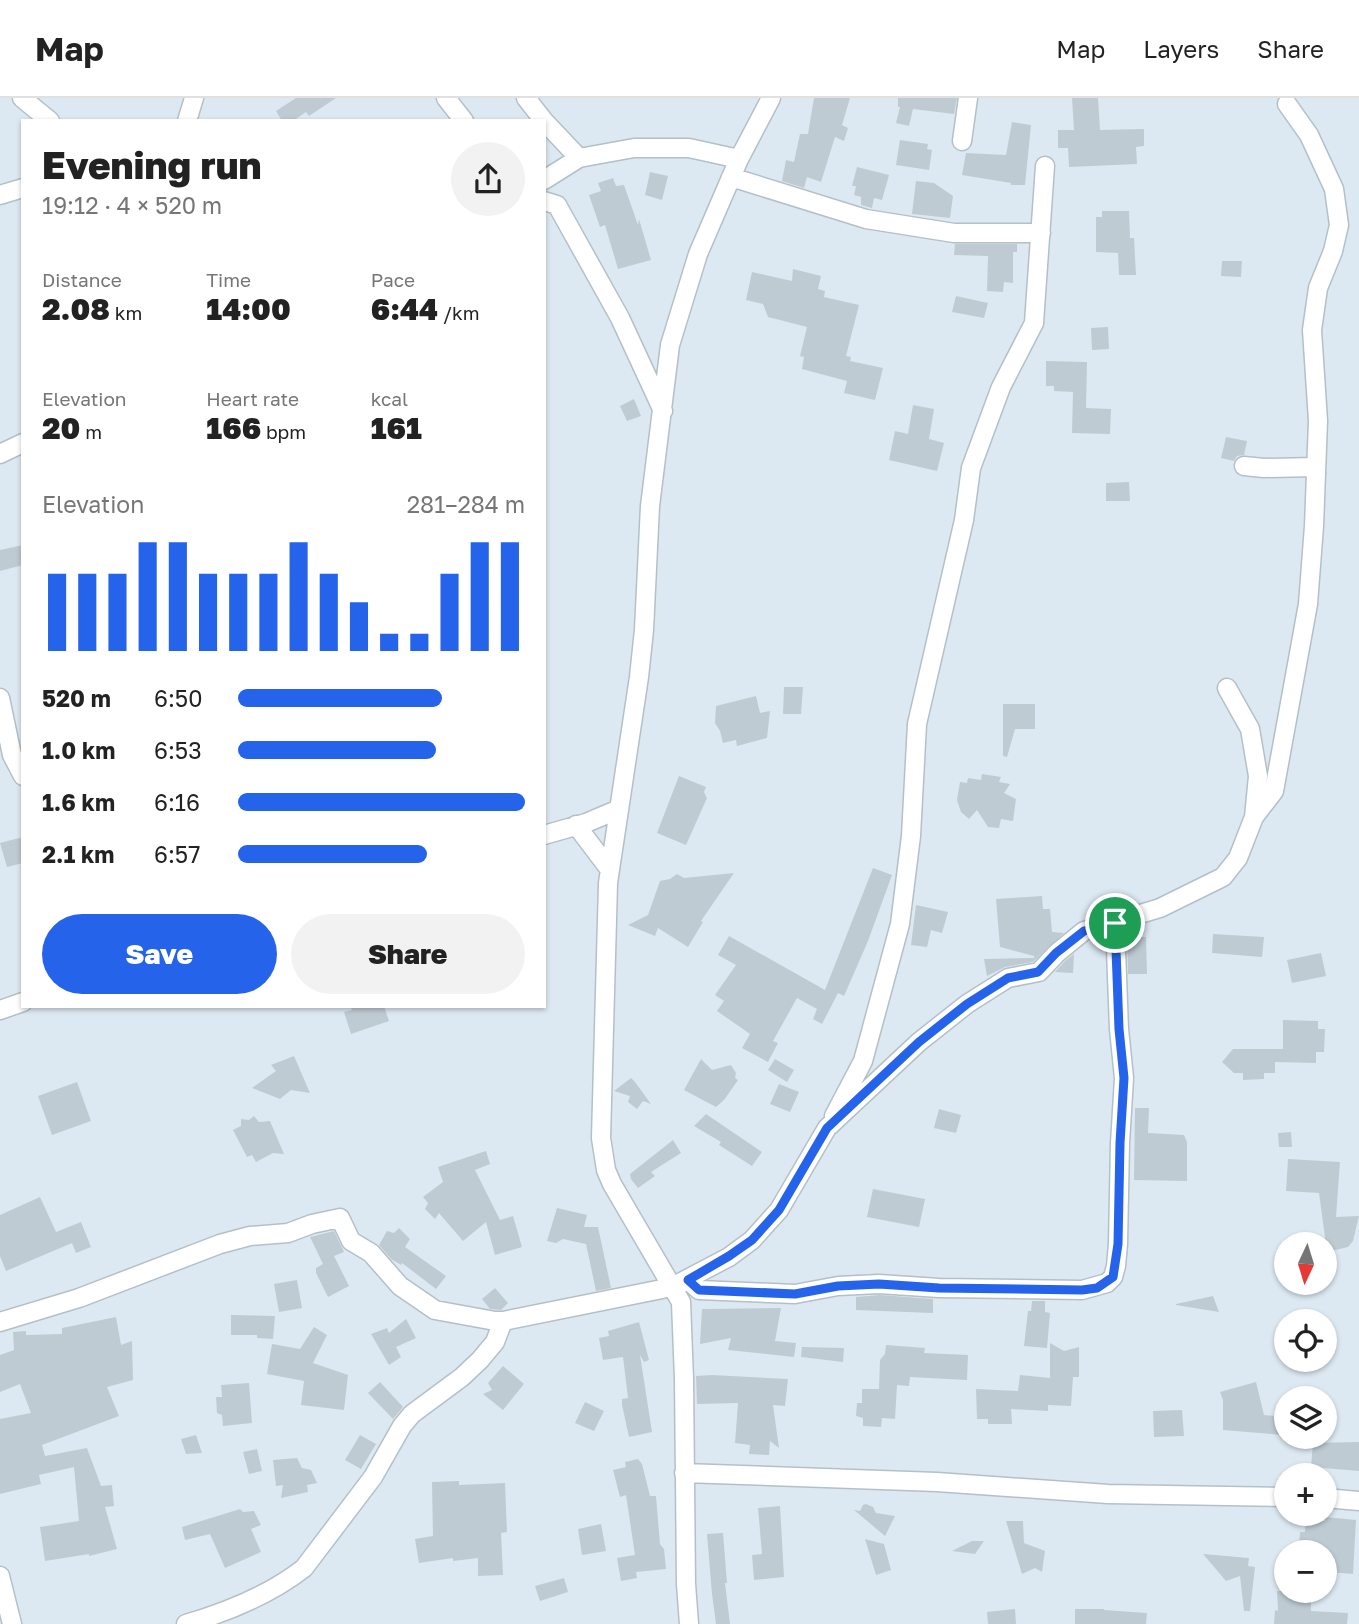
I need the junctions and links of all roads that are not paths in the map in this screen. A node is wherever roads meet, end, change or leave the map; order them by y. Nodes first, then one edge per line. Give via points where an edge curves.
1 (22, 98) edge
2 (194, 98) edge
3 (446, 98) edge
4 (526, 98) edge
5 (771, 98) edge
6 (968, 98) edge
7 (1287, 104) dead end
8 (48, 119) edge
9 (188, 119) edge
10 (462, 119) edge
11 (542, 119) edge
12 (546, 123) edge
13 (962, 141) dead end
14 (579, 158) junction
15 (739, 159) junction
16 (1045, 166) dead end
17 (731, 177) junction
18 (546, 179) edge
19 (21, 189) edge
20 (0, 195) edge
21 (546, 202) edge
22 (1041, 233) junction
23 (663, 411) junction
24 (21, 444) edge
25 (0, 454) edge
26 (1244, 466) dead end
27 (1316, 467) junction
28 (1227, 688) dead end
29 (0, 698) edge
30 (21, 772) edge
31 (619, 809) junction
32 (1254, 817) junction
33 (576, 825) junction
34 (546, 834) edge
35 (610, 870) junction
36 (1115, 923) junction
37 (21, 1003) edge
38 (0, 1010) edge
39 (827, 1128) junction
40 (680, 1284) junction
41 (503, 1321) junction
42 (0, 1322) edge
43 (684, 1472) junction
44 (1274, 1497) edge
45 (1337, 1499) edge
46 (1359, 1502) edge
47 (0, 1576) edge
48 (12, 1624) edge
49 (186, 1624) edge
50 (689, 1624) edge

1 - 8 street
2 - 9 street
3 - 10 street
4 - 11 street
5 - 15 street
6 - 13 street
7 - 27 street via 1309,135 1334,189 1339,225 1318,288 1312,330
12 - 14 street
14 - 15 street via 656,147 689,148
14 - 18 street
15 - 17 street
16 - 22 street
17 - 22 street via 866,219 954,233
17 - 23 street via 674,325
19 - 20 street
21 - 23 street via 557,205 577,239
22 - 39 street via 1034,323 1001,387 971,468 964,520 917,723 900,925 863,1061
23 - 31 street via 650,506 639,677
24 - 25 street
26 - 27 street
27 - 32 street via 1308,604 1273,791
28 - 32 street via 1250,729 1258,776
29 - 30 street via 12,755
31 - 33 street
31 - 35 street
32 - 36 street via 1238,858 1223,877 1160,908
33 - 34 street
33 - 35 street
35 - 40 street via 602,1149 612,1184
36 - 39 street via 1084,931 1038,972 1008,978 967,1004
36 - 40 street via 1124,1078 1118,1244 1113,1277 1107,1283 1082,1290 879,1284 795,1294 699,1290
37 - 38 street
39 - 40 street via 779,1210 752,1240
40 - 41 street
40 - 43 street
41 - 42 street via 435,1310 400,1286 371,1253 351,1241 340,1218 288,1233 220,1244 79,1298
41 - 49 street via 495,1342 480,1360 401,1426 373,1477 304,1568 253,1598
43 - 44 street via 1108,1494
43 - 50 street
45 - 46 street
47 - 48 street

